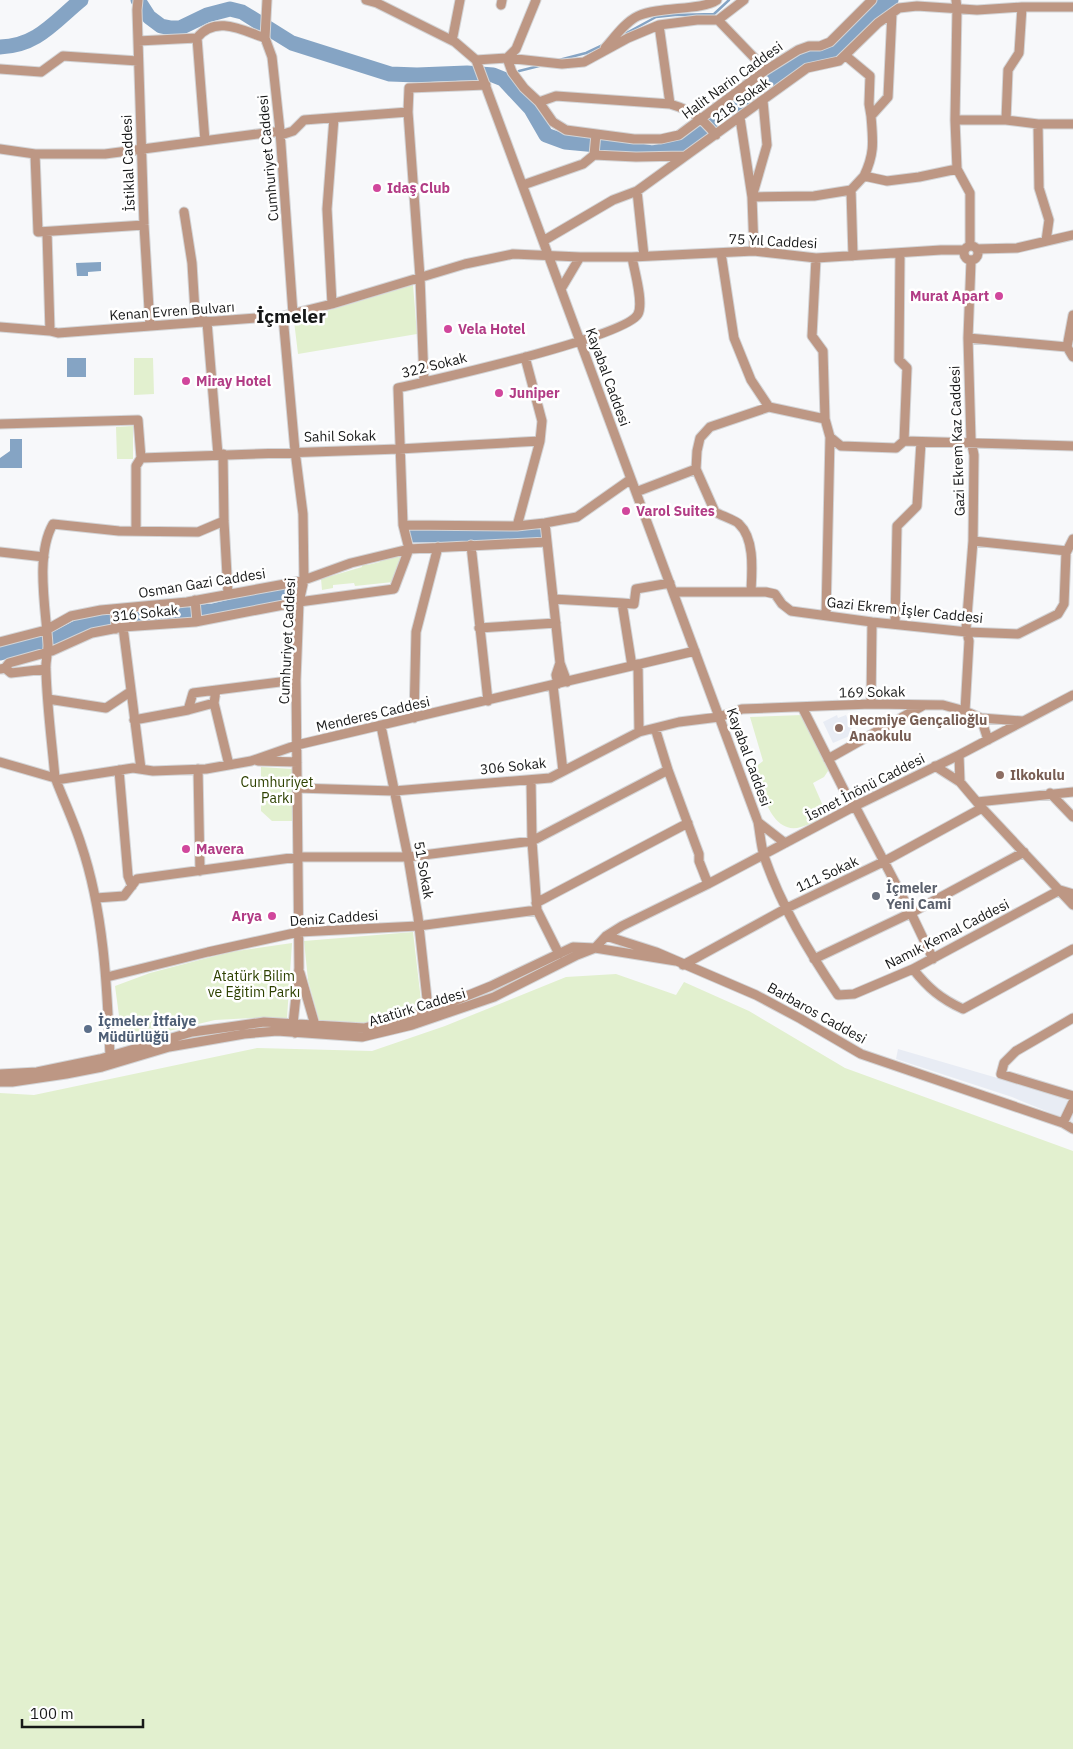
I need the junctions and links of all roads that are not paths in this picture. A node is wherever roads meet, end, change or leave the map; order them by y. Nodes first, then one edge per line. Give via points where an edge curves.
1 (138, 0) edge
2 (267, 0) edge
3 (366, 0) edge
4 (460, 0) edge
5 (536, 0) edge
6 (656, 0) edge
7 (717, 0) edge
8 (744, 0) edge
9 (872, 0) edge
10 (376, 2) edge
11 (957, 4) edge
12 (1022, 7) junction
13 (1073, 7) edge
14 (657, 10) junction
15 (892, 13) junction
16 (718, 20) junction
17 (659, 25) junction
18 (453, 36) dead end
19 (197, 38) junction
20 (264, 38) junction
21 (138, 41) junction
22 (598, 56) junction
23 (846, 56) junction
24 (507, 58) junction
25 (138, 61) junction
26 (477, 62) junction
27 (0, 69) edge
28 (766, 70) junction
29 (486, 85) junction
30 (763, 101) junction
31 (539, 102) junction
32 (670, 104) junction
33 (408, 112) junction
34 (871, 116) junction
35 (334, 118) junction
36 (740, 118) junction
37 (703, 119) junction
38 (955, 120) junction
39 (1006, 120) junction
40 (1038, 124) junction
41 (1073, 124) edge
42 (281, 133) junction
43 (596, 134) junction
44 (716, 135) junction
45 (205, 141) junction
46 (0, 149) edge
47 (142, 150) junction
48 (35, 154) junction
49 (594, 155) junction
50 (684, 156) junction
51 (957, 169) junction
52 (864, 176) junction
53 (523, 185) junction
54 (851, 190) junction
55 (637, 191) junction
56 (752, 197) junction
57 (184, 212) dead end
58 (144, 224) junction
59 (47, 232) junction
60 (1073, 235) edge
61 (543, 241) junction
62 (1046, 241) junction
63 (971, 249) junction
64 (754, 252) junction
65 (721, 253) junction
66 (900, 253) junction
67 (548, 255) junction
68 (644, 256) junction
69 (853, 256) junction
70 (580, 257) junction
71 (632, 257) junction
72 (816, 258) junction
73 (971, 261) junction
74 (420, 277) junction
75 (561, 289) junction
76 (332, 304) junction
77 (294, 314) junction
78 (1073, 315) edge
79 (283, 316) junction
80 (208, 322) junction
81 (150, 326) junction
82 (0, 327) edge
83 (50, 331) junction
84 (968, 338) junction
85 (580, 342) junction
86 (1067, 347) junction
87 (525, 357) junction
88 (1073, 357) edge
89 (424, 382) junction
90 (769, 406) junction
91 (825, 419) junction
92 (0, 424) edge
93 (830, 437) junction
94 (540, 441) junction
95 (904, 441) junction
96 (921, 442) junction
97 (972, 444) junction
98 (1073, 446) edge
99 (399, 449) junction
100 (295, 451) junction
101 (221, 455) junction
102 (141, 458) junction
103 (696, 469) junction
104 (631, 479) junction
105 (636, 492) junction
106 (224, 521) junction
107 (545, 523) junction
108 (403, 525) junction
109 (517, 526) junction
110 (136, 531) junction
111 (1073, 539) edge
112 (973, 541) junction
113 (547, 542) junction
114 (471, 545) junction
115 (438, 547) junction
116 (409, 549) junction
117 (1067, 551) junction
118 (0, 552) edge
119 (44, 557) junction
120 (304, 580) junction
121 (671, 587) junction
122 (751, 591) junction
123 (228, 594) junction
124 (553, 599) junction
125 (299, 602) junction
126 (195, 603) junction
127 (622, 603) junction
128 (1068, 604) edge
129 (115, 611) junction
130 (826, 615) junction
131 (196, 619) junction
132 (872, 622) junction
133 (556, 623) junction
134 (895, 624) junction
135 (118, 627) junction
136 (479, 628) junction
137 (46, 632) junction
138 (967, 632) junction
139 (0, 642) edge
140 (48, 650) junction
141 (695, 651) junction
142 (560, 663) junction
143 (635, 665) junction
144 (3, 668) edge
145 (46, 670) junction
146 (296, 680) junction
147 (567, 682) junction
148 (555, 684) junction
149 (216, 690) junction
150 (130, 692) junction
151 (1073, 695) edge
152 (48, 699) junction
153 (488, 701) junction
154 (214, 703) junction
155 (871, 704) junction
156 (924, 705) junction
157 (802, 707) junction
158 (188, 710) junction
159 (965, 711) junction
160 (719, 717) junction
161 (414, 718) junction
162 (981, 718) junction
163 (134, 720) junction
164 (1024, 721) junction
165 (381, 726) junction
166 (655, 728) junction
167 (639, 732) junction
168 (988, 740) junction
169 (297, 745) junction
170 (960, 755) junction
171 (828, 759) junction
172 (251, 761) junction
173 (0, 762) edge
174 (297, 762) junction
175 (229, 764) junction
176 (935, 766) junction
177 (198, 769) junction
178 (119, 770) junction
179 (141, 770) junction
180 (668, 770) junction
181 (563, 771) junction
182 (55, 779) junction
183 (531, 780) junction
184 (960, 782) junction
185 (298, 788) junction
186 (394, 791) junction
187 (1073, 792) edge
188 (1050, 793) junction
189 (980, 805) junction
190 (855, 806) junction
191 (1073, 817) edge
192 (758, 822) junction
193 (688, 823) junction
194 (532, 841) junction
195 (786, 843) junction
196 (775, 848) joint
197 (1024, 852) junction
198 (764, 855) junction
199 (298, 857) junction
200 (408, 857) junction
201 (883, 862) junction
202 (200, 870) junction
203 (708, 884) junction
204 (132, 886) junction
205 (1060, 890) junction
206 (1073, 893) edge
207 (96, 898) junction
208 (1073, 905) edge
209 (537, 907) junction
210 (787, 908) junction
211 (911, 912) junction
212 (418, 926) junction
213 (299, 932) junction
214 (606, 936) junction
215 (595, 948) junction
216 (1073, 949) edge
217 (559, 954) junction
218 (814, 959) junction
219 (933, 959) junction
220 (679, 963) junction
221 (299, 968) junction
222 (914, 968) junction
223 (107, 977) junction
224 (428, 1016) junction
225 (1073, 1018) edge
226 (315, 1025) junction
227 (294, 1028) junction
228 (308, 1034) junction
229 (110, 1056) junction
230 (0, 1074) edge
231 (0, 1082) edge
232 (1073, 1096) edge
233 (1073, 1102) edge
234 (1063, 1123) junction
235 (1073, 1129) edge

1 - 21 street, İstiklal Caddesi
2 - 20 street, Cumhuriyet Caddesi
3 - 10 street, Kayabal Caddesi
4 - 18 street
5 - 24 street via 516,49
6 - 14 street
7 - 14 street via 706,5
8 - 16 street
9 - 28 street, Halit Narin Caddesi via 830,42 798,50
10 - 26 street, Kayabal Caddesi via 455,42
11 - 12 street, 218 Sokak via 977,10
11 - 15 street, 218 Sokak via 899,8
11 - 38 street
12 - 13 street, 218 Sokak
12 - 39 street via 1019,53 1008,70
14 - 22 street via 636,17
15 - 23 street, 218 Sokak
15 - 34 street via 888,97
16 - 17 street
16 - 28 street
17 - 22 street
17 - 32 street
19 - 20 street via 204,30 216,26 234,27
19 - 21 street
19 - 45 street
20 - 42 street, Cumhuriyet Caddesi via 272,57
21 - 25 street, İstiklal Caddesi
22 - 24 street via 584,62 561,64
23 - 30 street, 218 Sokak via 839,61 807,68
23 - 34 street via 870,76
24 - 26 street
24 - 31 street, Halit Narin Caddesi via 512,72
25 - 27 street via 63,56 41,72
25 - 47 street, İstiklal Caddesi
26 - 29 street, Kayabal Caddesi
28 - 37 street, Halit Narin Caddesi
29 - 33 street via 409,88
29 - 53 street, Kayabal Caddesi
30 - 36 street, 218 Sokak
30 - 56 street via 767,145
31 - 32 street via 556,96
31 - 43 street, Halit Narin Caddesi via 553,122 566,130
32 - 37 street via 685,108
33 - 35 street
33 - 74 street
34 - 52 street via 874,146
35 - 42 street via 304,120 293,131
35 - 76 street via 327,209
36 - 44 street, 218 Sokak
36 - 56 street
37 - 43 street, Halit Narin Caddesi via 680,135 661,139
37 - 44 street
38 - 39 street
38 - 51 street
39 - 40 street
40 - 41 street
40 - 62 street via 1039,188 1049,220
42 - 45 street
42 - 77 street, Cumhuriyet Caddesi
43 - 49 street
44 - 50 street, 218 Sokak
45 - 47 street
46 - 48 street
47 - 48 street via 106,154
47 - 58 street, İstiklal Caddesi
48 - 59 street via 38,232
49 - 50 street
49 - 53 street via 583,164
50 - 55 street, 218 Sokak
51 - 52 street via 887,180
51 - 63 street via 970,193
52 - 54 street
53 - 61 street, Kayabal Caddesi
54 - 56 street via 814,196
54 - 69 street
55 - 61 street, 218 Sokak via 612,200
55 - 68 street
56 - 64 street
57 - 80 street via 195,312
58 - 59 street
58 - 81 street, İstiklal Caddesi
59 - 83 street
60 - 62 street, 75 Yıl Caddesi
61 - 67 street, Kayabal Caddesi
62 - 63 street, 75 Yıl Caddesi via 1017,248
63 - 66 street, 75 Yıl Caddesi
63 - 73 street via 978,256
63 - 73 street via 964,254
64 - 65 street, 75 Yıl Caddesi
64 - 72 street, 75 Yıl Caddesi
65 - 68 street, 75 Yıl Caddesi
65 - 90 street via 734,338 751,380
66 - 69 street, 75 Yıl Caddesi
66 - 95 street via 899,360 907,368
67 - 70 street, 75 Yıl Caddesi
67 - 74 street, Kenan Evren Bulvarı via 513,254
67 - 75 street, Kayabal Caddesi
68 - 71 street, 75 Yıl Caddesi
69 - 72 street, 75 Yıl Caddesi
70 - 71 street, 75 Yıl Caddesi
70 - 75 street
71 - 85 street via 640,302 638,313 631,321
72 - 91 street via 812,336 823,351
73 - 84 street, Gazi Ekrem Kaz Caddesi
74 - 76 street, Kenan Evren Bulvarı
74 - 89 street
75 - 85 street, Kayabal Caddesi
76 - 77 street, Kenan Evren Bulvarı
77 - 79 street, Kenan Evren Bulvarı
78 - 86 street
79 - 80 street, Kenan Evren Bulvarı
79 - 100 street, Cumhuriyet Caddesi
80 - 81 street, Kenan Evren Bulvarı
80 - 101 street
81 - 83 street, Kenan Evren Bulvarı
82 - 83 street, Kenan Evren Bulvarı
84 - 86 street
84 - 97 street, Gazi Ekrem Kaz Caddesi
85 - 87 street, 322 Sokak
85 - 104 street, Kayabal Caddesi
86 - 88 street
87 - 89 street, 322 Sokak
87 - 94 street via 542,421
89 - 99 street, 322 Sokak via 398,388
90 - 91 street
90 - 103 street via 710,427 700,438
91 - 93 street
92 - 102 street via 138,420
93 - 95 street via 841,446 896,448
93 - 130 street
94 - 99 street, Sahil Sokak
94 - 109 street
95 - 96 street
96 - 97 street
96 - 134 street via 917,506 897,526
97 - 98 street
97 - 112 street, Gazi Ekrem Kaz Caddesi
99 - 100 street, Sahil Sokak
99 - 108 street, 322 Sokak
100 - 101 street, Sahil Sokak
100 - 120 street, Cumhuriyet Caddesi via 303,514
101 - 102 street, Sahil Sokak
101 - 106 street
102 - 110 street via 136,466
103 - 105 street
103 - 122 street via 715,512 739,523 748,540 752,556
104 - 105 street, Kayabal Caddesi
104 - 107 street via 578,517
105 - 121 street, Kayabal Caddesi
106 - 110 street via 198,532
106 - 123 street
107 - 109 street
107 - 113 street
108 - 109 street
108 - 116 street
110 - 119 street via 53,524
111 - 117 street, Gazi Ekrem İşler Caddesi
112 - 117 street
112 - 138 street, Gazi Ekrem Kaz Caddesi
113 - 114 street, Osman Gazi Caddesi
113 - 124 street
114 - 115 street, Osman Gazi Caddesi
114 - 136 street
115 - 116 street, Osman Gazi Caddesi
115 - 161 street via 416,632
116 - 120 street, Osman Gazi Caddesi via 351,563
116 - 125 street via 394,589
117 - 128 street, Gazi Ekrem İşler Caddesi
118 - 119 street
119 - 137 street
120 - 123 street, Osman Gazi Caddesi
120 - 125 street, Cumhuriyet Caddesi
121 - 122 street, Gazi Ekrem İşler Caddesi
121 - 127 street, Gazi Ekrem İşler Caddesi via 636,589 634,604
121 - 141 street, Kayabal Caddesi
122 - 130 street, Gazi Ekrem İşler Caddesi via 775,594 791,611
123 - 126 street, Osman Gazi Caddesi
124 - 127 street
124 - 133 street
125 - 131 street, 316 Sokak
125 - 146 street, Cumhuriyet Caddesi
126 - 129 street, Osman Gazi Caddesi
126 - 131 street
127 - 143 street
128 - 138 street, Gazi Ekrem İşler Caddesi via 1058,614 1018,634
129 - 135 street
129 - 137 street, Osman Gazi Caddesi via 71,616
130 - 132 street, Gazi Ekrem İşler Caddesi
131 - 135 street, 316 Sokak
132 - 134 street, Gazi Ekrem İşler Caddesi
132 - 155 street
133 - 136 street
133 - 142 street
134 - 138 street, Gazi Ekrem İşler Caddesi
135 - 140 street, 316 Sokak
135 - 150 street
136 - 153 street
137 - 139 street, Osman Gazi Caddesi
137 - 140 street
138 - 159 street, Gazi Ekrem Kaz Caddesi
140 - 144 street, 316 Sokak
140 - 145 street
141 - 143 street, Menderes Caddesi
141 - 160 street, Kayabal Caddesi
142 - 147 street
142 - 148 street
143 - 147 street, Menderes Caddesi
143 - 167 street
144 - 145 street via 11,673
145 - 152 street
146 - 149 street
146 - 169 street, Cumhuriyet Caddesi
147 - 148 street, Menderes Caddesi
148 - 153 street, Menderes Caddesi
148 - 181 street
149 - 154 street
149 - 158 street via 193,693
150 - 152 street via 106,708
150 - 163 street
151 - 164 street, İsmet İnönü Caddesi
152 - 182 street
153 - 161 street, Menderes Caddesi
154 - 158 street
154 - 175 street
155 - 156 street, 169 Sokak
155 - 157 street, 169 Sokak
156 - 159 street, 169 Sokak via 943,705
156 - 171 street
157 - 160 street, 169 Sokak via 742,709
157 - 171 street
158 - 163 street
159 - 162 street, 169 Sokak
160 - 166 street, 306 Sokak
160 - 192 street, Kayabal Caddesi
161 - 165 street, Menderes Caddesi
162 - 164 street, 169 Sokak
162 - 168 street
163 - 179 street
164 - 168 street, İsmet İnönü Caddesi
165 - 169 street, Menderes Caddesi
165 - 186 street, 51 Sokak
166 - 167 street, 306 Sokak
166 - 180 street
167 - 181 street, 306 Sokak
168 - 170 street, İsmet İnönü Caddesi
169 - 172 street, Menderes Caddesi
169 - 174 street, Cumhuriyet Caddesi
170 - 176 street, İsmet İnönü Caddesi
170 - 184 street
171 - 190 street
172 - 174 street
172 - 175 street, Menderes Caddesi
173 - 182 street
174 - 185 street, Cumhuriyet Caddesi
175 - 177 street, Menderes Caddesi
176 - 184 street
176 - 190 street, İsmet İnönü Caddesi
177 - 179 street, Menderes Caddesi
177 - 202 street
178 - 179 street, Menderes Caddesi
178 - 182 street, Menderes Caddesi
178 - 204 street via 128,876
180 - 193 street
180 - 194 street
181 - 183 street, 306 Sokak via 550,778
182 - 207 street via 81,844
183 - 186 street, 306 Sokak
183 - 194 street
184 - 189 street
185 - 186 street, 306 Sokak
185 - 199 street, Cumhuriyet Caddesi
186 - 200 street, 51 Sokak
187 - 188 street
188 - 189 street
188 - 191 street
189 - 197 street
189 - 201 street, 111 Sokak
190 - 195 street, İsmet İnönü Caddesi
190 - 201 street
192 - 195 street
192 - 198 street, Kayabal Caddesi
193 - 203 street
193 - 209 street, Deniz Caddesi
194 - 200 street
194 - 209 street
195 - 196 street, İsmet İnönü Caddesi
196 - 198 street, Atatürk Caddesi
197 - 205 street
197 - 211 street
198 - 203 street, Atatürk Caddesi
198 - 210 street, Namık Kemal Caddesi
199 - 200 street
199 - 202 street
199 - 213 street, Cumhuriyet Caddesi
200 - 212 street, 51 Sokak
201 - 210 street, 111 Sokak
201 - 211 street
202 - 204 street via 137,879
203 - 214 street, Atatürk Caddesi
204 - 207 street via 124,896
205 - 206 street
205 - 208 street
205 - 219 street, Namık Kemal Caddesi
207 - 223 street
209 - 212 street, Deniz Caddesi
209 - 217 street
210 - 218 street, Namık Kemal Caddesi
210 - 220 street, 111 Sokak
211 - 218 street
211 - 219 street
212 - 213 street, Deniz Caddesi
212 - 224 street, 51 Sokak
213 - 221 street, Cumhuriyet Caddesi
213 - 223 street, Deniz Caddesi
214 - 215 street, Atatürk Caddesi
214 - 220 street, Barbaros Caddesi
215 - 217 street, Atatürk Caddesi via 573,947
215 - 220 street, Atatürk Caddesi
215 - 224 street, Atatürk Caddesi via 494,997
216 - 222 street via 963,1009 945,1001
217 - 224 street, Atatürk Caddesi
218 - 222 street, Namık Kemal Caddesi via 838,995 854,994
219 - 222 street, Namık Kemal Caddesi
220 - 234 street, Barbaros Caddesi via 756,995 861,1054
221 - 226 street, Cumhuriyet Caddesi
221 - 227 street, Cumhuriyet Caddesi
223 - 229 street
224 - 226 street, Atatürk Caddesi via 364,1028
224 - 228 street, Atatürk Caddesi via 412,1025 362,1037
225 - 232 street via 1016,1051 1004,1063 1001,1074
226 - 227 street, Atatürk Caddesi
226 - 228 street
227 - 228 street, Atatürk Caddesi
227 - 229 street, Atatürk Caddesi via 264,1022 192,1032
227 - 231 street, Atatürk Caddesi via 194,1042 102,1067
229 - 230 street, Atatürk Caddesi via 37,1072
233 - 234 street
234 - 235 street, Barbaros Caddesi

